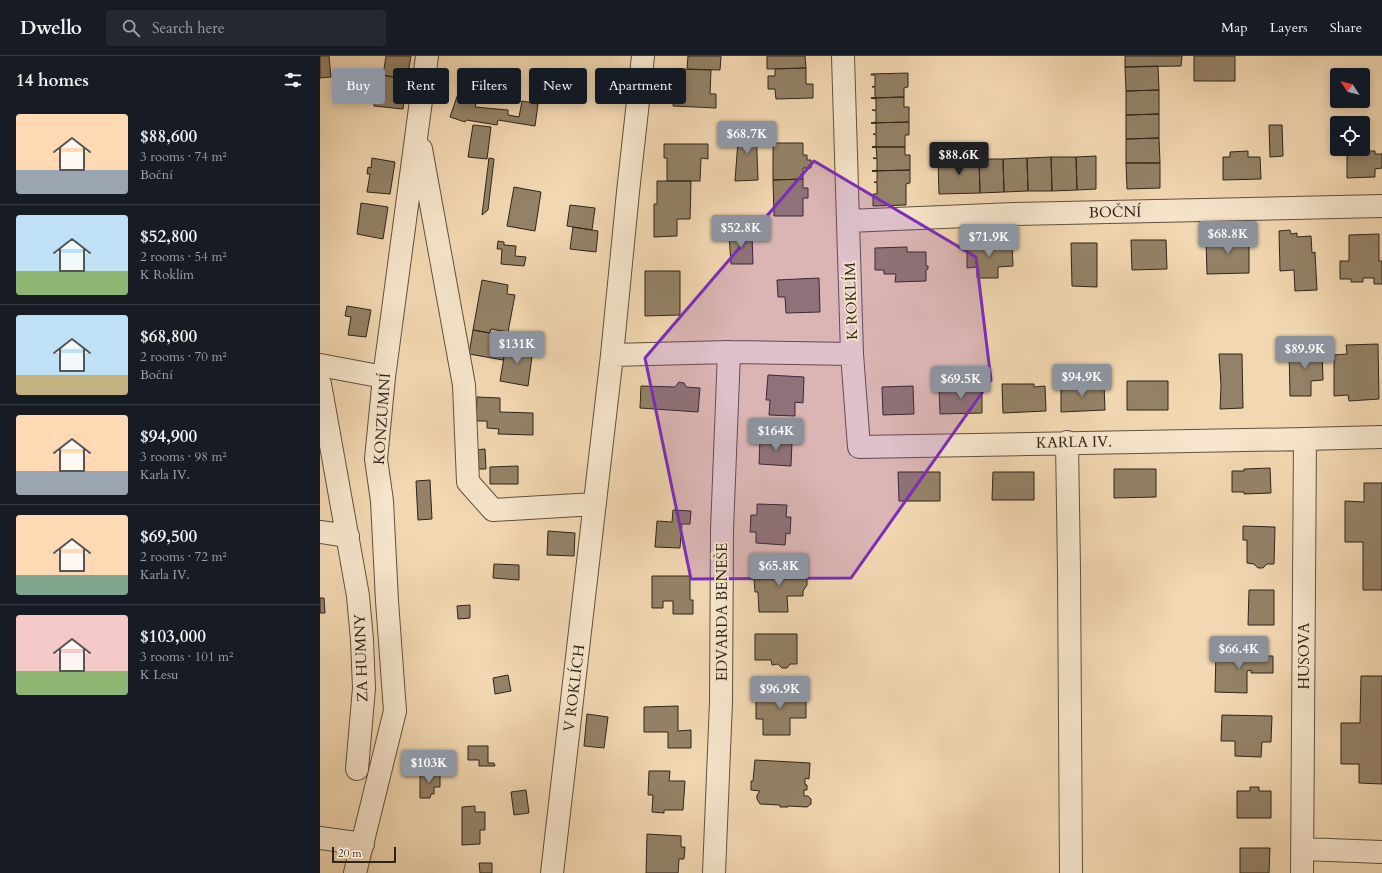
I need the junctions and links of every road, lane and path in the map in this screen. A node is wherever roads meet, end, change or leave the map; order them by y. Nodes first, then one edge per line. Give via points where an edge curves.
1 (427, 56) edge
2 (643, 56) edge
3 (843, 56) edge
4 (417, 129) junction
5 (1382, 206) edge
6 (848, 221) junction
7 (729, 352) junction
8 (852, 354) junction
9 (612, 355) junction
10 (320, 365) edge
11 (384, 377) junction
12 (320, 384) edge
13 (1382, 437) edge
14 (1305, 439) junction
15 (1067, 442) junction
16 (595, 504) junction
17 (320, 532) edge
18 (348, 536) junction
19 (358, 596) junction
20 (387, 601) junction
21 (357, 769) dead end
22 (320, 838) edge
23 (363, 844) junction
24 (1303, 849) junction
25 (1382, 852) edge
26 (355, 873) edge
27 (552, 873) edge
28 (714, 873) edge
29 (1071, 873) edge
30 (1302, 873) edge

1 - 4 street, KONZUMNÍ
2 - 9 street
3 - 6 street, K ROKLÍM
4 - 11 street, KONZUMNÍ
4 - 16 street, KONZUMNÍ via 464,384 468,482 493,510
5 - 6 street, BOČNÍ via 1014,214
6 - 8 street, K ROKLÍM
7 - 8 street, K ROKLÍM
7 - 9 street, K ROKLÍM
7 - 28 street, EDVARDA BENEŠE via 722,530 722,702
8 - 15 street, KARLA IV. via 859,446
9 - 16 street
10 - 11 street
11 - 20 street, KONZUMNÍ via 376,459 382,501
12 - 18 street, ZA HUMNY
13 - 14 street, KARLA IV.
14 - 15 street, KARLA IV.
14 - 24 street, HUSOVA
15 - 29 street
16 - 27 street, V ROKLÍCH
17 - 18 street
18 - 19 street, ZA HUMNY
19 - 20 street, ZA HUMNY
19 - 21 street, ZA HUMNY via 364,688
20 - 23 street, KONZUMNÍ via 395,710
22 - 23 street
23 - 26 street, KONZUMNÍ
24 - 25 street
24 - 30 street, HUSOVA

